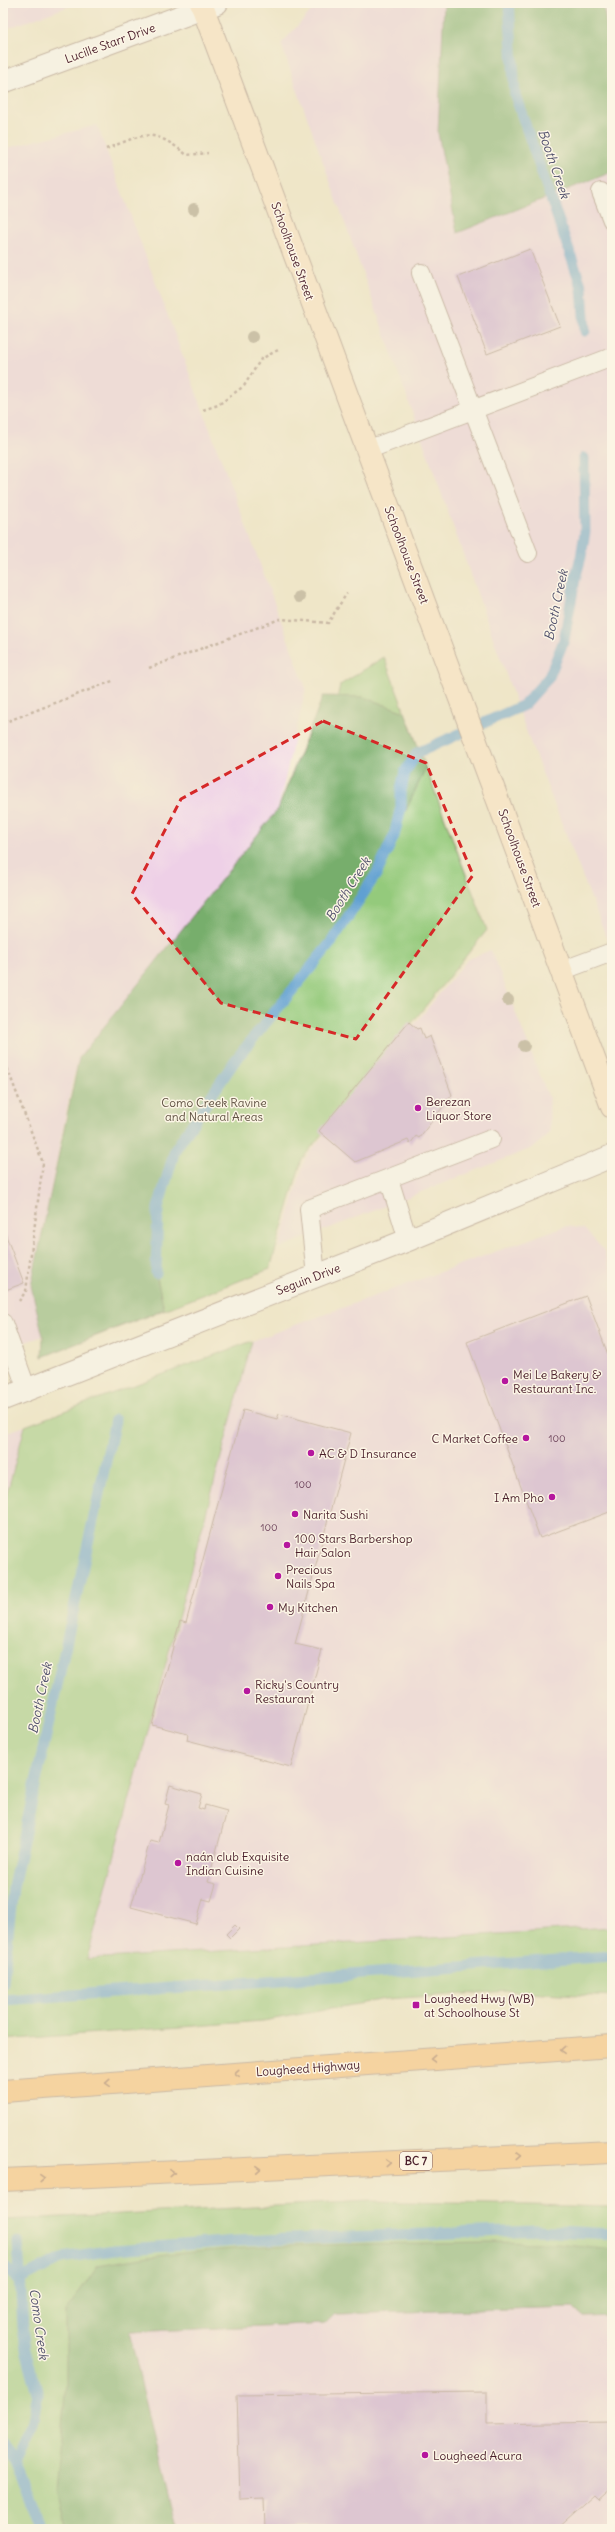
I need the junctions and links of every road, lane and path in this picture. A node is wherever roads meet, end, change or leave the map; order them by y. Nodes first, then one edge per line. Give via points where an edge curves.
1 (207, 5) edge
2 (3, 82) edge
3 (106, 149) dead end
4 (208, 153) dead end
5 (601, 192) dead end
6 (612, 220) edge
7 (420, 272) dead end
8 (280, 349) dead end
9 (612, 357) edge
10 (203, 410) dead end
11 (471, 410) junction
12 (367, 450) junction
13 (528, 554) dead end
14 (347, 593) dead end
15 (149, 668) dead end
16 (115, 680) dead end
17 (3, 723) edge
18 (612, 952) edge
19 (561, 971) junction
20 (3, 1057) edge
21 (612, 1107) edge
22 (491, 1140) dead end
23 (612, 1156) edge
24 (389, 1178) junction
25 (408, 1240) junction
26 (316, 1276) junction
27 (3, 1323) edge
28 (27, 1390) junction
29 (3, 1399) edge
30 (612, 2046) edge
31 (3, 2091) edge
32 (612, 2152) edge
33 (3, 2180) edge

1 - 2 street, Lucille Starr Drive
1 - 12 main road, Schoolhouse Street
3 - 4 path via 142,135 165,138 188,155
5 - 6 lane
7 - 11 lane
8 - 10 path via 261,359 244,386 218,405
9 - 11 lane
11 - 12 lane
11 - 13 lane
12 - 19 main road, Schoolhouse Street
14 - 15 path via 328,623 280,619
16 - 17 path
18 - 19 lane
19 - 21 main road, Schoolhouse Street
20 - 27 path via 43,1163 26,1291
22 - 24 lane
23 - 25 street, Seguin Drive
24 - 25 lane
24 - 26 lane via 309,1209
25 - 26 street, Seguin Drive
26 - 28 street, Seguin Drive
27 - 28 lane
28 - 29 street, Seguin Drive
30 -> 31 main road, Lougheed Highway
33 -> 32 main road, BC 7

